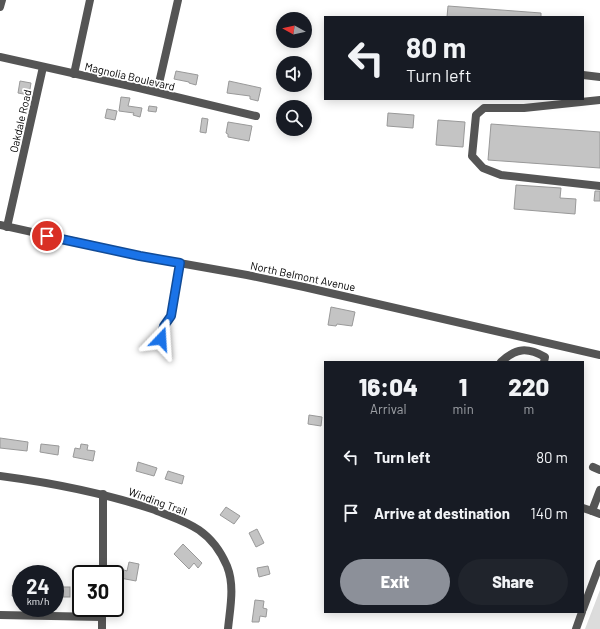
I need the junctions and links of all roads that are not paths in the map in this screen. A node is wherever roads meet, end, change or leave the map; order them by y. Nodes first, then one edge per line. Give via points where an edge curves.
1 (2, 0) edge
2 (178, 0) edge
3 (89, 3) edge
4 (0, 7) edge
5 (0, 57) edge
6 (43, 67) junction
7 (74, 74) junction
8 (584, 76) edge
9 (600, 77) edge
10 (157, 92) junction
11 (600, 100) edge
12 (256, 116) dead end
13 (600, 186) edge
14 (4, 226) edge
15 (180, 263) junction
16 (529, 338) junction
17 (161, 339) dead end
18 (527, 350) junction
19 (600, 355) edge
20 (502, 361) edge
21 (544, 361) edge
22 (0, 476) edge
23 (600, 491) edge
24 (103, 494) junction
25 (595, 506) junction
26 (584, 508) edge
27 (600, 514) edge
28 (600, 564) edge
29 (102, 565) edge
30 (584, 606) edge
31 (582, 613) edge
32 (0, 615) edge
33 (72, 616) edge
34 (102, 617) edge
35 (102, 629) edge
36 (228, 629) edge
37 (576, 629) edge

1 - 4 street
2 - 10 street
3 - 7 street
5 - 6 street, Magnolia Boulevard
6 - 7 street, Magnolia Boulevard
6 - 14 street, Oakdale Road
7 - 10 street, Magnolia Boulevard
8 - 9 street
10 - 12 street, Magnolia Boulevard
11 - 13 street via 524,108 484,108 476,115 472,156 483,168 500,175
14 - 15 street, North Belmont Avenue
15 - 16 street, North Belmont Avenue via 290,284
15 - 17 street via 171,316 164,326
16 - 18 street
16 - 19 street, North Belmont Avenue
18 - 20 street via 517,351
18 - 21 street via 545,357
22 - 24 street, Winding Trail
23 - 25 street
24 - 29 street
24 - 36 street, Winding Trail via 168,515 190,524 206,535 221,553 230,576
25 - 26 street
25 - 27 street
28 - 30 street
31 - 37 street
32 - 33 street
34 - 35 street

